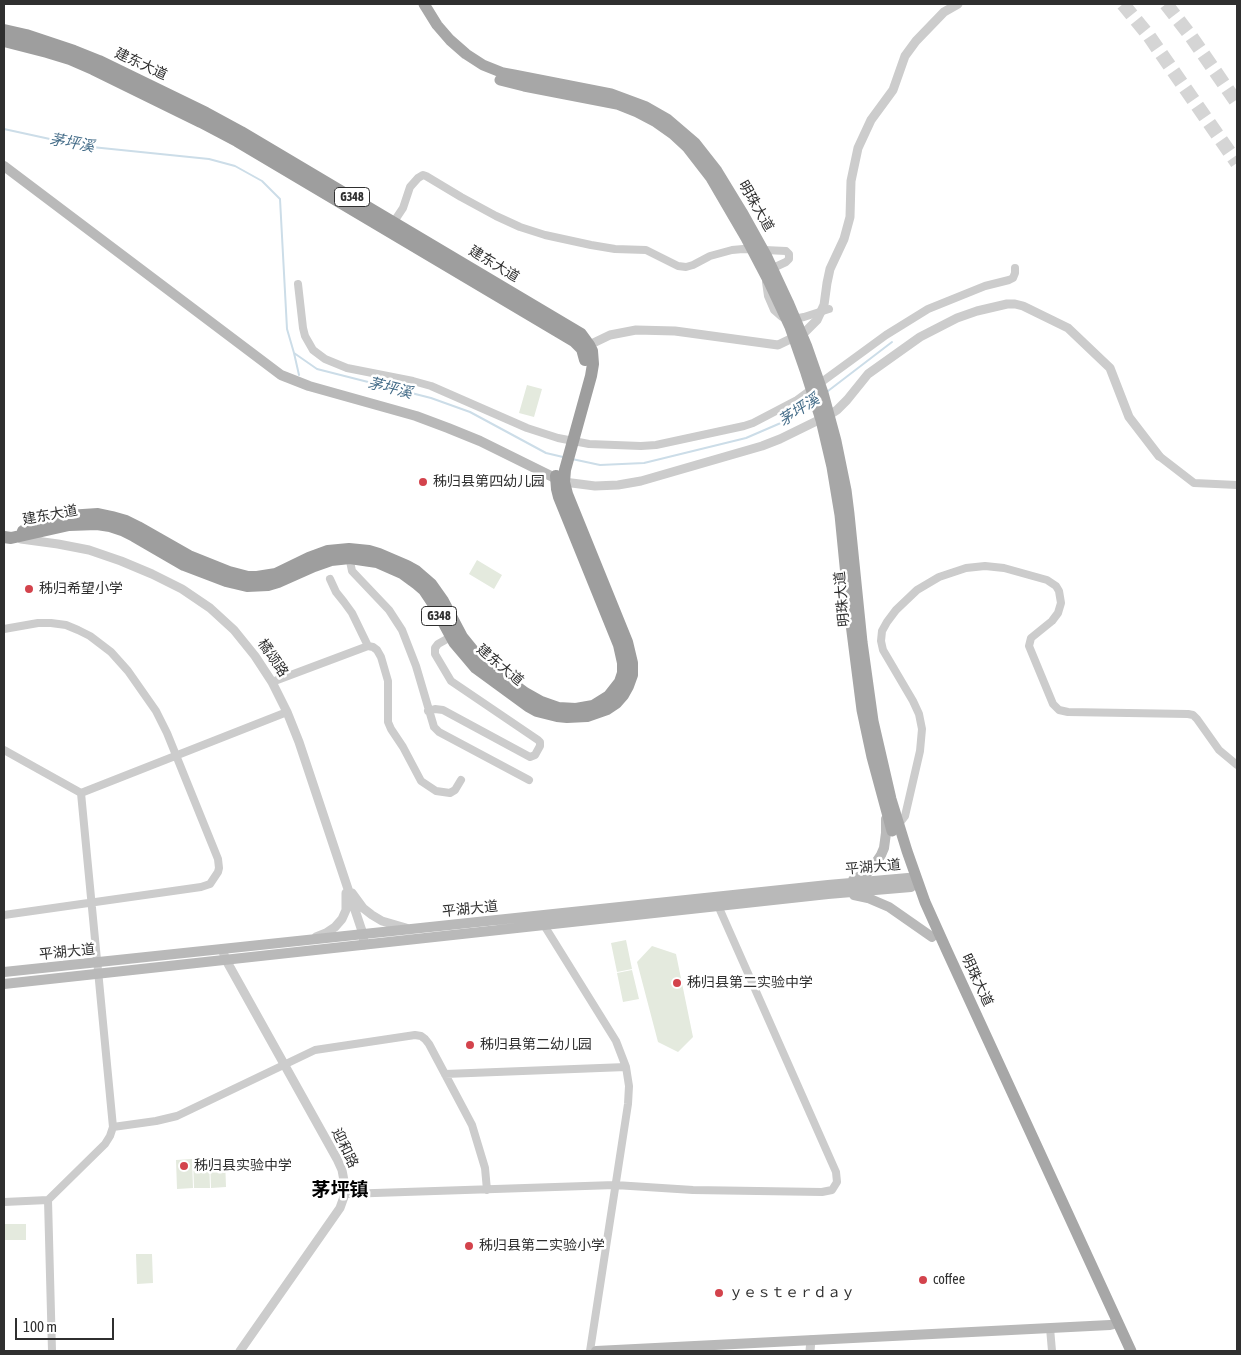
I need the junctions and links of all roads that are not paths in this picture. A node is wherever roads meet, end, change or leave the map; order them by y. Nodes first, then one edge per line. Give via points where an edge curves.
1 (416, 4) edge
2 (424, 4) edge
3 (958, 4) edge
4 (4, 30) edge
5 (4, 41) edge
6 (4, 166) edge
7 (725, 192) junction
8 (391, 226) junction
9 (1015, 268) dead end
10 (298, 284) dead end
11 (825, 310) junction
12 (586, 347) junction
13 (568, 444) junction
14 (1159, 456) joint
15 (561, 475) junction
16 (1237, 485) edge
17 (69, 525) junction
18 (7, 538) edge
19 (65, 545) junction
20 (349, 554) junction
21 (850, 564) junction
22 (330, 579) dead end
23 (4, 629) edge
24 (455, 634) junction
25 (368, 646) junction
26 (272, 682) junction
27 (428, 711) junction
28 (287, 712) junction
29 (4, 750) edge
30 (177, 755) junction
31 (1237, 765) edge
32 (461, 780) dead end
33 (529, 780) dead end
34 (81, 793) junction
35 (884, 803) junction
36 (898, 825) junction
37 (344, 878) junction
38 (912, 882) junction
39 (828, 889) junction
40 (716, 901) junction
41 (91, 902) junction
42 (4, 915) edge
43 (541, 920) junction
44 (411, 929) junction
45 (932, 936) junction
46 (363, 939) junction
47 (302, 940) junction
48 (222, 949) junction
49 (226, 960) junction
50 (97, 962) junction
51 (4, 972) edge
52 (98, 974) junction
53 (4, 984) edge
54 (284, 1065) junction
55 (626, 1067) junction
56 (445, 1074) junction
57 (113, 1128) junction
58 (615, 1185) junction
59 (487, 1190) junction
60 (345, 1194) junction
61 (48, 1200) junction
62 (4, 1202) edge
63 (1114, 1324) junction
64 (1050, 1328) junction
65 (811, 1340) junction
66 (52, 1351) edge
67 (240, 1351) edge
68 (590, 1351) edge
69 (596, 1351) edge
70 (810, 1351) edge
71 (1052, 1351) edge
72 (1123, 1351) edge
73 (1131, 1351) edge

1 - 7 main road, 明珠大道 via 445,46 481,72 524,86 596,99 637,112 656,122 687,147
2 - 7 main road, 明珠大道 via 450,40 483,65 503,73 611,94 657,112 695,143 717,171
3 - 11 street via 944,12 905,56 893,90 871,120 858,148 850,181 850,217 830,269
4 - 8 highway, 建东大道 / G348 via 74,50 171,94 241,132
5 - 8 highway, 建东大道 / G348 via 70,60 165,104
6 - 15 main road via 281,375 416,416
7 - 21 main road, 明珠大道 via 759,242 798,324 815,369 841,465 849,514
8 - 11 street via 403,208 410,186 423,175 520,227 591,245 646,250 678,266 686,267 710,256 743,248 784,250 790,254 789,259 773,268 766,282 774,310 793,319
8 - 12 highway, 建东大道 / G348
9 - 13 street via 1013,278 1009,280 928,309 886,335 797,400 754,423 656,445
10 - 13 street via 305,336 313,350 325,359 347,368 431,386
11 - 12 street via 805,332 778,345 649,330 610,335
12 - 13 highway, 建东大道 / G348 via 584,374
13 - 15 highway, 建东大道 / G348
14 - 15 street via 1129,417 1110,368 1068,328 1023,306 1007,304 957,318 920,337 868,374 837,410 762,446 618,485 595,486
14 - 16 street via 1194,483
15 - 24 highway, 建东大道 / G348 via 559,497 619,645 623,663 620,682 609,696 593,706 576,709 549,706 532,698 490,667
17 - 18 highway, 建东大道 / G348
17 - 19 street via 60,534
17 - 20 highway, 建东大道 / G348 via 97,524 122,530 184,564 247,586 278,582
18 - 19 street, 橘颂路
18 - 20 highway, 建东大道 / G348 via 53,519 98,514 126,521 184,554 248,577 276,574 318,554 333,551
19 - 26 street, 橘颂路 via 121,561 182,589 234,630
20 - 24 highway, 建东大道 / G348 via 369,551 399,561 416,571 438,593
20 - 27 street via 354,574 389,610 402,630 414,659
21 - 35 main road, 明珠大道 via 862,710
21 - 36 main road, 明珠大道 via 869,694
22 - 25 street
23 - 30 street via 52,623 66,625 90,636 128,671 156,711
24 - 27 street via 435,648 451,681 538,740 540,746 535,756 530,757 443,710
25 - 26 street
25 - 32 street via 377,650 386,673 390,729 421,781 436,791 450,793
26 - 28 street, 橘颂路
27 - 33 street via 439,732
28 - 30 street
28 - 37 street, 橘颂路
29 - 34 street
30 - 34 street
30 - 41 street via 218,859 219,868 213,880 201,887
31 - 36 street via 1219,750 1197,718 1188,714 1059,710 1053,704 1029,646 1032,638 1058,613 1061,597 1056,586 1047,580 1004,568 966,568 939,577 917,590 896,610 882,631 880,641 883,650 913,701 922,729 906,816
34 - 41 street
35 - 38 main road, 明珠大道
35 - 39 main road via 886,833 884,848 877,861 856,879
36 - 38 main road, 明珠大道
37 - 44 street via 363,908 372,915
37 - 46 street, 橘颂路
37 - 47 street via 347,900 342,919 326,933
38 - 39 main road, 平湖大道
38 - 45 main road, 明珠大道
38 - 63 main road, 明珠大道 via 952,963
39 - 40 main road, 平湖大道
39 - 45 main road via 877,902
40 - 43 main road, 平湖大道
40 - 58 street via 836,1172 837,1182 832,1190 822,1192
41 - 42 street
41 - 50 street
43 - 44 main road, 平湖大道
43 - 46 main road, 平湖大道
43 - 55 street via 612,1033
44 - 46 main road, 平湖大道
45 - 63 main road, 明珠大道
46 - 47 main road, 平湖大道
46 - 49 main road, 平湖大道
47 - 48 main road, 平湖大道
48 - 49 street, 迎和路
48 - 50 main road, 平湖大道
49 - 52 main road, 平湖大道
49 - 54 street, 迎和路
50 - 51 main road, 平湖大道
50 - 52 street
52 - 53 main road, 平湖大道
52 - 57 street
54 - 56 street via 323,1048 415,1035 425,1039
54 - 57 street via 177,1116
54 - 60 street, 迎和路 via 337,1159 344,1178
55 - 56 street
55 - 58 street via 628,1104
56 - 59 street via 472,1125 485,1168
57 - 61 street via 105,1144
58 - 59 street
58 - 68 street
59 - 60 street
60 - 67 street via 340,1208
61 - 62 street
61 - 66 street
63 - 64 main road
63 - 72 main road, 明珠大道
63 - 73 main road, 明珠大道
64 - 65 main road
64 - 71 street
65 - 69 main road
65 - 70 street

